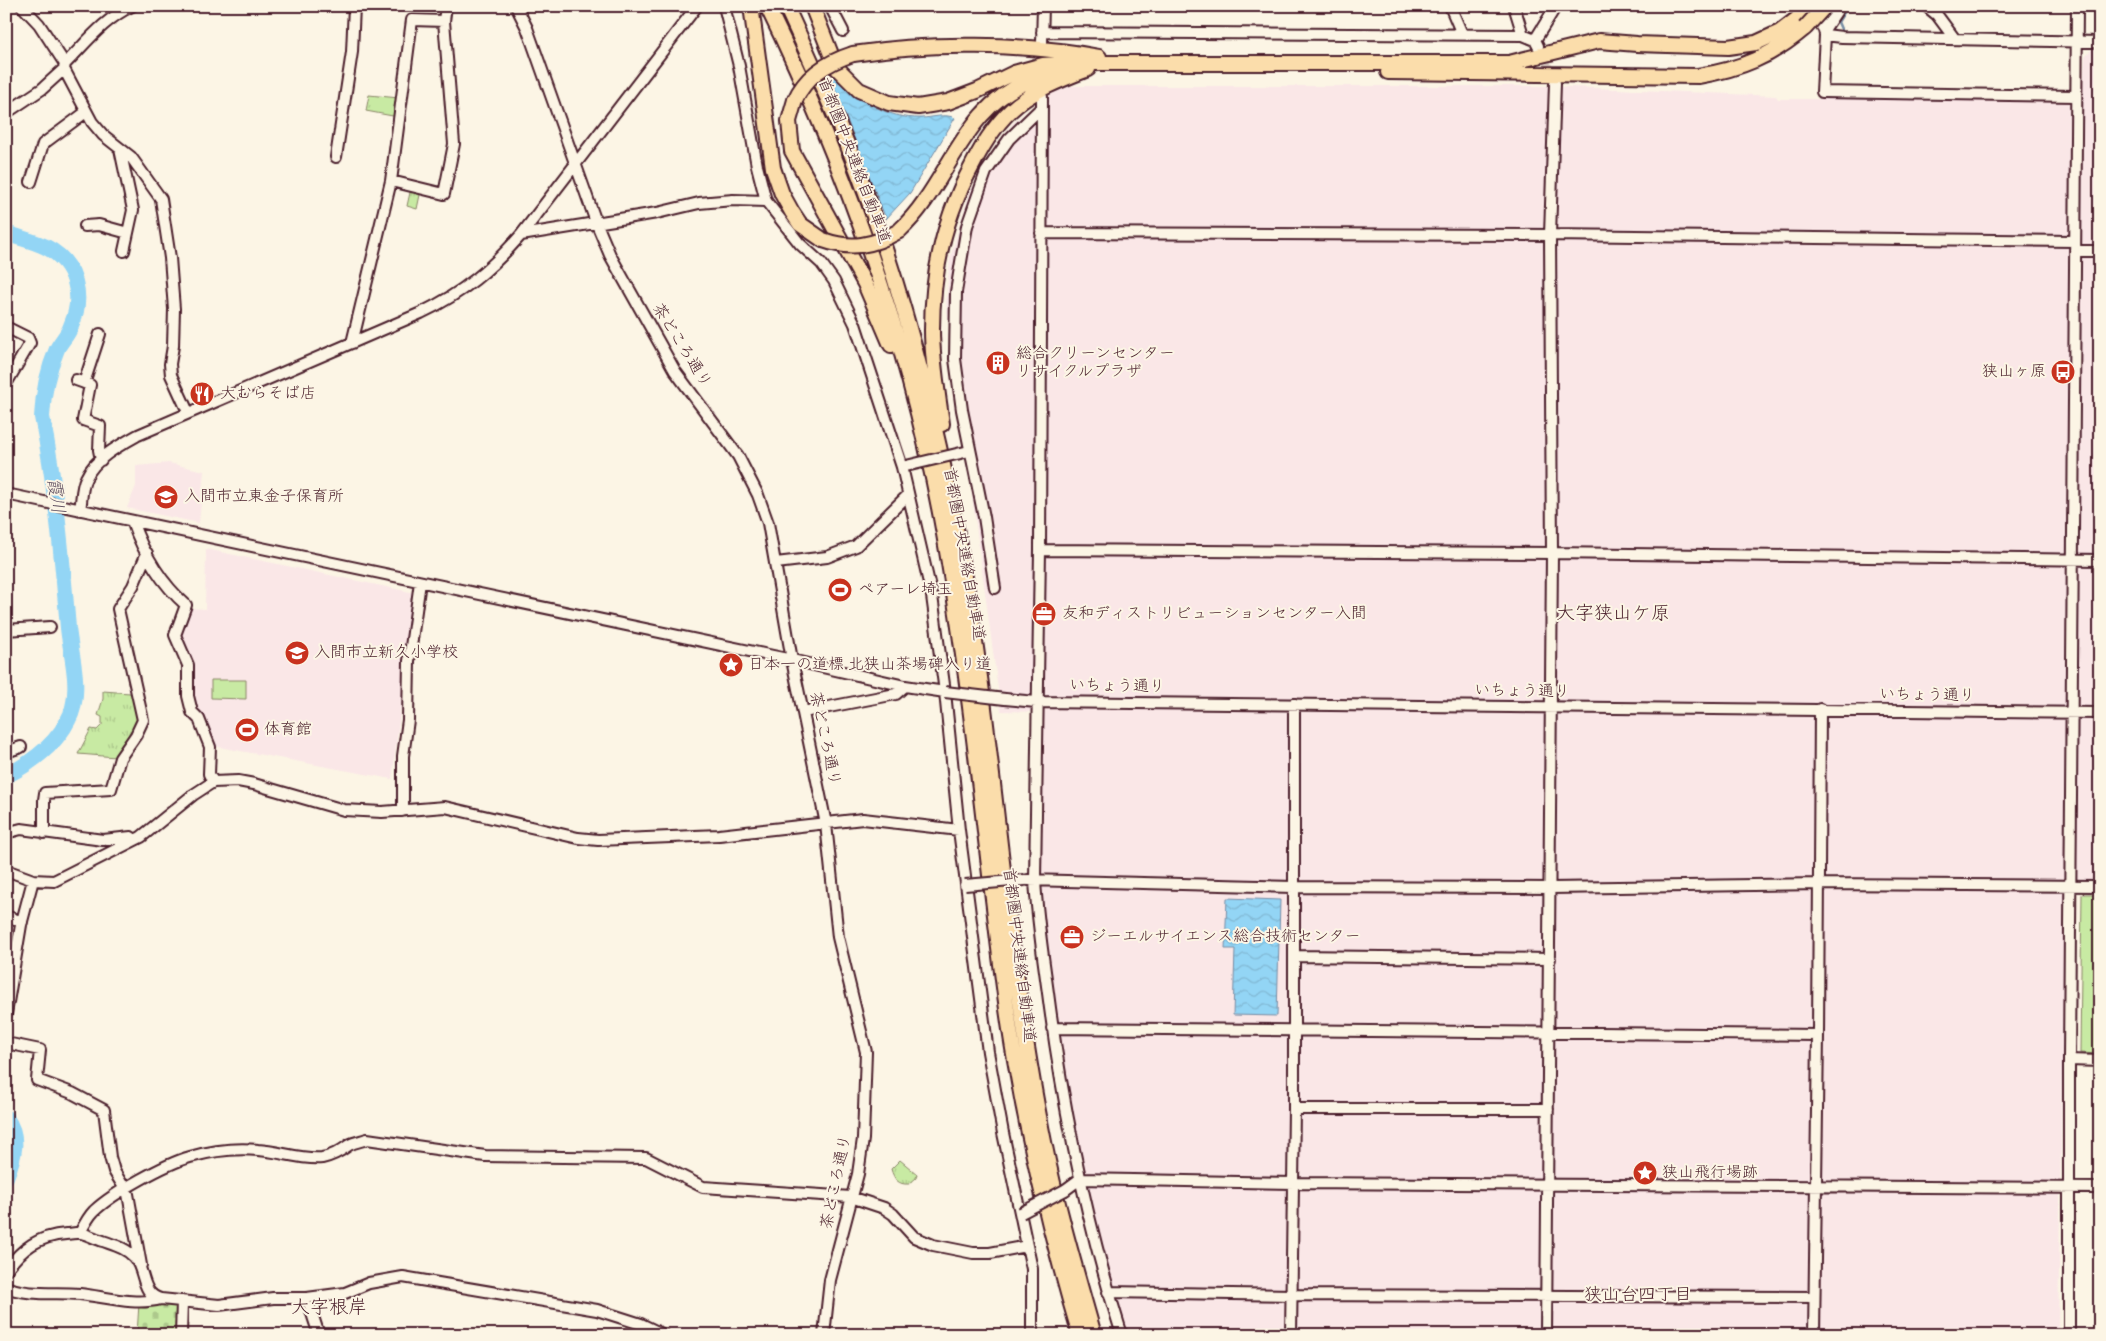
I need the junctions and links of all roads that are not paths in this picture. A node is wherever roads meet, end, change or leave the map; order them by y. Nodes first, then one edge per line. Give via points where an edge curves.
1 (22, 6) edge
2 (132, 6) edge
3 (354, 6) edge
4 (446, 6) edge
5 (516, 6) edge
6 (697, 6) edge
7 (724, 6) edge
8 (751, 6) edge
9 (767, 6) edge
10 (786, 6) edge
11 (812, 6) edge
12 (830, 6) edge
13 (1043, 6) edge
14 (1450, 6) edge
15 (1514, 6) edge
16 (1556, 6) edge
17 (1809, 6) edge
18 (1825, 6) edge
19 (1840, 6) edge
20 (1926, 6) edge
21 (2077, 6) edge
22 (444, 21) junction
23 (1801, 23) junction
24 (843, 31) dead end
25 (1042, 32) junction
26 (1825, 32) junction
27 (1462, 34) junction
28 (1523, 35) junction
29 (1954, 38) junction
30 (2077, 42) junction
31 (2100, 42) edge
32 (1042, 43) dead end
33 (1135, 63) junction
34 (64, 66) junction
35 (1088, 69) junction
36 (1555, 83) tunnel mouth
37 (2076, 96) junction
38 (86, 112) junction
39 (6, 113) edge
40 (120, 149) junction
41 (336, 157) dead end
42 (576, 164) junction
43 (391, 181) junction
44 (31, 182) dead end
45 (766, 200) junction
46 (596, 222) junction
47 (86, 226) dead end
48 (128, 232) junction
49 (1041, 233) junction
50 (521, 235) junction
51 (1550, 235) junction
52 (2075, 246) junction
53 (124, 251) dead end
54 (2100, 251) edge
55 (6, 327) edge
56 (100, 334) dead end
57 (352, 343) junction
58 (6, 384) edge
59 (188, 412) junction
60 (968, 452) junction
61 (102, 460) junction
62 (904, 467) junction
63 (6, 494) edge
64 (908, 495) junction
65 (76, 509) junction
66 (132, 521) junction
67 (944, 534) junction
68 (1040, 550) junction
69 (146, 553) junction
70 (1552, 553) junction
71 (962, 557) junction
72 (2072, 560) junction
73 (2100, 560) edge
74 (776, 563) junction
75 (420, 582) junction
76 (995, 588) dead end
77 (50, 627) dead end
78 (6, 630) edge
79 (792, 660) junction
80 (905, 686) junction
81 (944, 692) junction
82 (1036, 702) junction
83 (1294, 704) junction
84 (1550, 707) junction
85 (1820, 709) junction
86 (803, 712) junction
87 (2071, 712) junction
88 (2100, 713) edge
89 (21, 747) dead end
90 (6, 752) edge
91 (213, 782) junction
92 (403, 811) junction
93 (826, 824) junction
94 (959, 830) junction
95 (6, 833) edge
96 (44, 833) junction
97 (135, 840) junction
98 (6, 870) edge
99 (33, 880) junction
100 (1030, 880) junction
101 (1818, 884) junction
102 (965, 885) junction
103 (2071, 886) junction
104 (2100, 886) edge
105 (1293, 887) junction
106 (1551, 888) junction
107 (6, 916) edge
108 (22, 922) junction
109 (1294, 956) junction
110 (1550, 959) junction
111 (6, 1014) edge
112 (1052, 1028) junction
113 (1293, 1032) junction
114 (1549, 1033) junction
115 (1818, 1036) junction
116 (6, 1043) edge
117 (2069, 1060) junction
118 (2100, 1060) edge
119 (1294, 1109) junction
120 (1548, 1109) junction
121 (1080, 1179) junction
122 (1294, 1183) junction
123 (1548, 1184) junction
124 (1815, 1187) junction
125 (2069, 1188) junction
126 (2100, 1188) edge
127 (125, 1189) junction
128 (851, 1197) junction
129 (1021, 1214) junction
130 (80, 1233) junction
131 (1027, 1246) junction
132 (141, 1266) junction
133 (6, 1270) edge
134 (6, 1287) edge
135 (1108, 1292) junction
136 (1292, 1295) junction
137 (1546, 1296) junction
138 (1814, 1297) junction
139 (307, 1298) junction
140 (161, 1299) junction
141 (182, 1301) junction
142 (181, 1335) edge
143 (319, 1335) edge
144 (664, 1335) edge
145 (824, 1335) edge
146 (1032, 1335) edge
147 (1080, 1335) edge
148 (1094, 1335) edge
149 (1122, 1335) edge
150 (1291, 1335) edge
151 (1546, 1335) edge
152 (1814, 1335) edge
153 (2069, 1335) edge

1 - 34 street via 39,24
2 - 34 street via 100,28
3 - 41 street via 352,52
4 - 22 street
5 - 42 street, 茶どころ通り
6 - 42 street
7 - 45 street
8 - 35 highway, bridge via 773,168 782,194 806,228 823,240 848,247 865,246 884,239 914,218 973,124 993,102 1017,85 1055,71
9 - 67 highway, 首都圏中央連絡自動車道 via 836,158 862,227 913,396
10 - 71 highway, 首都圏中央連絡自動車道 via 850,152 905,315 938,439
11 - 33 highway via 836,67 859,90 889,103 918,107 948,102 977,92 1014,73 1043,65
12 - 24 street
13 - 25 street
14 - 27 street
15 - 28 street
16 - 28 street via 1537,43
17 - 23 highway
17 - 26 street
18 - 23 highway, bridge
19 - 26 street
20 - 29 street
21 - 30 street
22 - 43 street via 412,20
22 - 43 street via 454,144 444,194
23 - 33 highway via 1756,43 1728,47 1599,41 1509,63
23 - 35 highway via 1786,45 1760,59 1726,72 1698,76
25 - 27 street
25 - 32 street
26 - 29 street via 1842,37
26 - 37 street via 1822,92
27 - 28 street
29 - 30 street
30 - 31 street
30 - 37 street
33 - 67 highway, bridge via 1064,50 897,49 838,59 820,68 807,80 795,100 790,121 792,151 865,284 886,331 908,392
34 - 38 street
34 - 39 street via 42,88
35 - 71 highway via 1033,93 1001,121 967,175 940,249 933,295 934,365
36 - 51 street
37 - 52 street
38 - 40 street via 103,135
38 - 44 street via 43,144
40 - 48 street via 133,201
40 - 59 street via 131,156 161,199 168,236 174,309 171,375
42 - 46 street, 茶どころ通り
42 - 50 street
43 - 57 street
45 - 46 street via 699,203
45 - 62 street via 834,281 855,324
46 - 50 street
46 - 74 street, 茶どころ通り via 660,348 738,456 768,523
47 - 48 street via 99,225
48 - 53 street
49 - 51 street
49 - 60 street via 1042,103 1009,139 986,172 968,226 956,292 955,359
49 - 68 street
50 - 57 street via 496,263 455,296
51 - 52 street
51 - 70 street
52 - 54 street
52 - 72 street
55 - 58 street via 28,338 30,343
56 - 61 street via 80,381 90,385 82,420 100,426
57 - 59 street
59 - 61 street via 138,435
60 - 62 street, bridge
60 - 76 street via 984,517
61 - 65 street via 84,481
62 - 64 street
63 - 65 street, いちょう通り
64 - 74 street via 856,546 826,557
64 - 81 street via 932,596
65 - 66 street, いちょう通り
66 - 69 street
66 - 75 street, いちょう通り
67 - 147 highway, 首都圏中央連絡自動車道 via 964,664 1014,1059 1048,1223
68 - 70 street
68 - 82 street
69 - 91 street via 170,591 186,605 175,635 188,665 188,696 192,712 199,719 210,747 209,774
69 - 96 street via 133,586 118,609 143,720 120,758 110,789 46,793
70 - 72 street
70 - 84 street
71 - 148 highway, 首都圏中央連絡自動車道 via 1029,1058 1048,1162
72 - 73 street
72 - 87 street
74 - 79 street, 茶どころ通り
75 - 79 street, いちょう通り
75 - 92 street via 409,661
77 - 78 street
79 - 80 street, いちょう通り
79 - 86 street, 茶どころ通り
80 - 81 street, いちょう通り
80 - 86 street via 896,694
81 - 82 street, いちょう通り, bridge
81 - 94 street
82 - 83 street, いちょう通り
82 - 100 street
83 - 84 street, いちょう通り
83 - 105 street
84 - 85 street, いちょう通り
84 - 106 street
85 - 87 street, いちょう通り
85 - 101 street
86 - 93 street, 茶どころ通り
87 - 88 street, いちょう通り
87 - 103 street
89 - 90 street
91 - 92 street via 254,784 344,810
91 - 97 street
92 - 93 street via 445,808 598,840 719,835
93 - 94 street via 863,819
93 - 128 street, 茶どころ通り via 838,937 866,1052 863,1139
94 - 102 street
95 - 96 street via 21,829
96 - 97 street via 103,840 131,837
97 - 99 street via 54,881
98 - 99 street
99 - 108 street
100 - 102 street, bridge
100 - 105 street
100 - 112 street
101 - 103 street
101 - 106 street
101 - 115 street
102 - 129 street via 988,1052
103 - 104 street
103 - 117 street
105 - 106 street
105 - 109 street
106 - 110 street
107 - 108 street
108 - 111 street
109 - 110 street
109 - 113 street
110 - 114 street
112 - 113 street
112 - 121 street
113 - 114 street
113 - 119 street
114 - 115 street
114 - 120 street
115 - 124 street
116 - 127 street via 40,1050 37,1080 104,1110 110,1157
117 - 118 street
117 - 125 street
119 - 120 street
119 - 122 street
120 - 123 street
121 - 122 street
121 - 129 street, bridge
121 - 135 street
122 - 123 street
122 - 136 street
123 - 124 street
123 - 137 street
124 - 125 street
124 - 138 street
125 - 126 street
125 - 153 street
127 - 128 street via 189,1158 209,1153 258,1150 324,1158 367,1139 485,1156 646,1158 703,1187
127 - 130 street via 93,1212
127 - 132 street
128 - 131 street via 884,1208 914,1237 934,1245 973,1253
128 - 145 street, 茶どころ通り via 830,1280
129 - 131 street
130 - 132 street via 123,1248
130 - 133 street via 40,1239 23,1250
131 - 146 street via 1032,1269
132 - 140 street via 148,1290 153,1297
134 - 140 street via 23,1292 79,1294 147,1303
135 - 136 street
135 - 149 street
136 - 137 street
136 - 150 street
137 - 138 street
137 - 151 street
138 - 152 street
139 - 141 street via 273,1298 219,1306
139 - 143 street
139 - 144 street via 345,1293 369,1283 403,1277 597,1310
140 - 141 street
141 - 142 street

